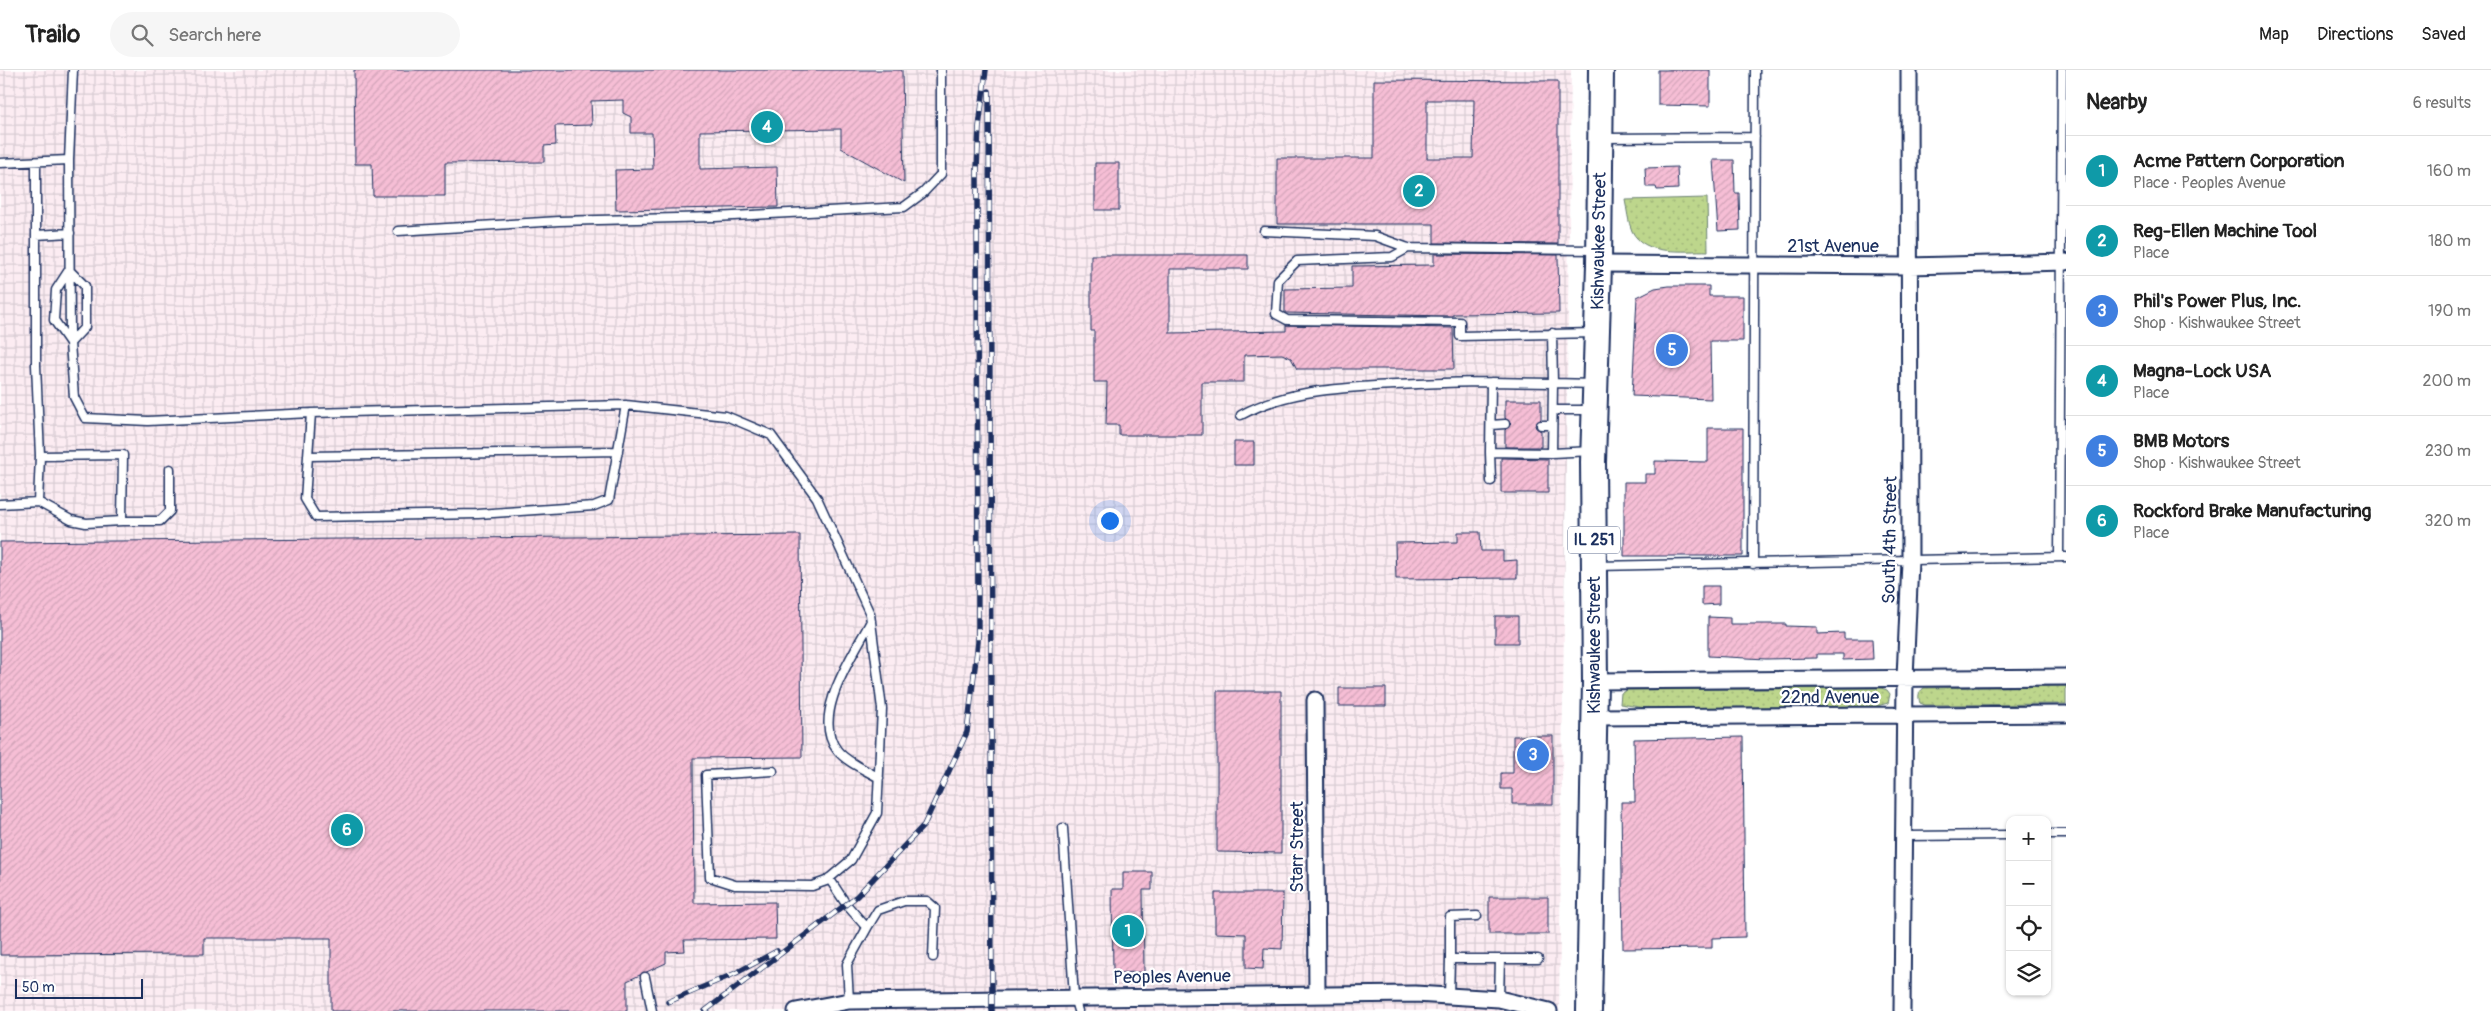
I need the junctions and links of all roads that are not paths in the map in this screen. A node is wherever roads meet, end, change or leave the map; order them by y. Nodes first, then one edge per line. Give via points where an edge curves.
1 (73, 70) edge
2 (941, 70) edge
3 (1601, 70) edge
4 (1755, 70) edge
5 (1910, 70) edge
6 (2062, 70) edge
7 (1755, 137) junction
8 (1600, 138) junction
9 (68, 160) junction
10 (36, 162) junction
11 (0, 163) edge
12 (398, 231) dead end
13 (1264, 231) dead end
14 (70, 233) junction
15 (36, 235) junction
16 (1408, 248) junction
17 (1599, 257) junction
18 (2063, 262) edge
19 (1754, 265) junction
20 (1910, 266) junction
21 (69, 270) junction
22 (1552, 333) junction
23 (1597, 333) junction
24 (70, 343) junction
25 (1491, 382) junction
26 (1553, 383) junction
27 (1596, 384) junction
28 (626, 405) junction
29 (1553, 410) junction
30 (1595, 410) junction
31 (311, 413) junction
32 (1241, 416) dead end
33 (1491, 424) junction
34 (1505, 424) dead end
35 (1541, 425) dead end
36 (1552, 425) junction
37 (618, 451) junction
38 (1594, 451) junction
39 (1490, 452) junction
40 (1552, 452) junction
41 (40, 456) junction
42 (309, 456) junction
43 (170, 469) dead end
44 (1491, 481) dead end
45 (38, 502) junction
46 (0, 504) edge
47 (122, 521) junction
48 (2062, 557) edge
49 (1910, 561) junction
50 (1753, 564) junction
51 (1594, 566) junction
52 (871, 621) junction
53 (2066, 677) edge
54 (1905, 678) junction
55 (1594, 681) junction
56 (1315, 700) dead end
57 (2066, 714) edge
58 (1905, 715) junction
59 (1594, 717) junction
60 (773, 771) dead end
61 (879, 778) junction
62 (1063, 828) dead end
63 (2051, 834) edge
64 (2066, 834) edge
65 (2006, 835) edge
66 (1905, 836) junction
67 (829, 878) junction
68 (1477, 916) dead end
69 (867, 928) junction
70 (933, 957) dead end
71 (1450, 959) junction
72 (1500, 959) junction
73 (1538, 959) dead end
74 (645, 977) dead end
75 (1317, 994) junction
76 (1449, 996) junction
77 (1499, 999) junction
78 (849, 1001) junction
79 (1076, 1004) edge
80 (652, 1011) edge
81 (796, 1011) edge
82 (1549, 1011) edge
83 (1589, 1011) edge
84 (1902, 1011) edge

1 - 9 lane
2 - 12 lane via 941,174 904,207
3 - 8 main road, Kishwaukee Street / IL 251
4 - 7 lane
5 - 20 street, South 4th Street
6 - 18 lane
7 - 8 lane
7 - 19 lane
8 - 17 main road, Kishwaukee Street / IL 251
9 - 10 lane
9 - 14 lane
10 - 11 lane
10 - 15 lane
13 - 16 lane via 1375,236
14 - 15 lane
14 - 21 lane
15 - 41 lane
16 - 17 lane
16 - 22 lane via 1392,257 1297,261 1278,280 1276,314 1287,320 1460,322 1460,336
17 - 19 street, 21st Avenue
17 - 23 main road, Kishwaukee Street / IL 251
18 - 20 street, 21st Avenue
18 - 48 lane
19 - 20 street, 21st Avenue
19 - 50 lane
20 - 49 street, South 4th Street
21 - 24 lane
21 - 24 lane via 56,290 54,320
21 - 24 lane via 85,286 85,327
22 - 23 lane
22 - 26 lane
23 - 27 main road, Kishwaukee Street / IL 251
24 - 31 lane via 74,397 85,418 148,421
25 - 26 lane
25 - 32 lane via 1315,390 1262,403
25 - 33 lane
26 - 27 lane
26 - 29 lane
27 - 30 main road, Kishwaukee Street / IL 251
28 - 31 lane
28 - 37 lane
28 - 52 lane via 726,416 771,435 817,498
29 - 30 lane
29 - 36 lane
30 - 38 main road, Kishwaukee Street / IL 251
31 - 42 lane
33 - 34 lane
33 - 39 lane
35 - 36 lane
36 - 40 lane
37 - 42 lane
37 - 42 lane via 609,500 594,506 478,514 326,517 316,517 305,499
38 - 40 lane
38 - 51 main road, Kishwaukee Street / IL 251
39 - 40 lane
39 - 44 lane
41 - 45 lane
41 - 47 lane via 123,455
43 - 47 lane via 170,510 160,521
45 - 46 lane
45 - 47 lane via 72,520 86,523
48 - 49 lane
49 - 50 lane
49 - 54 street, South 4th Street
50 - 51 lane
51 - 55 main road, Kishwaukee Street / IL 251
52 - 61 lane via 882,709
52 - 61 lane via 831,699 828,723 830,739 839,752
53 - 54 street, 22nd Avenue
54 - 55 street, 22nd Avenue
54 - 58 street, South 4th Street
55 - 59 main road, Kishwaukee Street / IL 251
56 - 75 street, Starr Street
57 - 58 street, 22nd Avenue
58 - 59 street, 22nd Avenue
58 - 66 street, South 4th Street
59 - 83 main road, Kishwaukee Street / IL 251
60 - 67 lane via 706,775 710,877 735,886 812,886
61 - 67 lane via 877,813 851,860
62 - 79 lane
63 - 64 lane
65 - 66 lane
66 - 84 street, South 4th Street
67 - 69 lane
68 - 71 lane via 1450,917
69 - 70 lane via 878,910 904,901 927,901 935,908
69 - 78 lane via 847,964
71 - 72 lane
71 - 76 lane
72 - 73 lane
72 - 77 lane
74 - 80 lane
75 - 76 street, Peoples Avenue
75 - 79 street, Peoples Avenue
76 - 77 street, Peoples Avenue
77 - 82 street, Peoples Avenue
78 - 79 street, Peoples Avenue
78 - 81 street, Peoples Avenue

